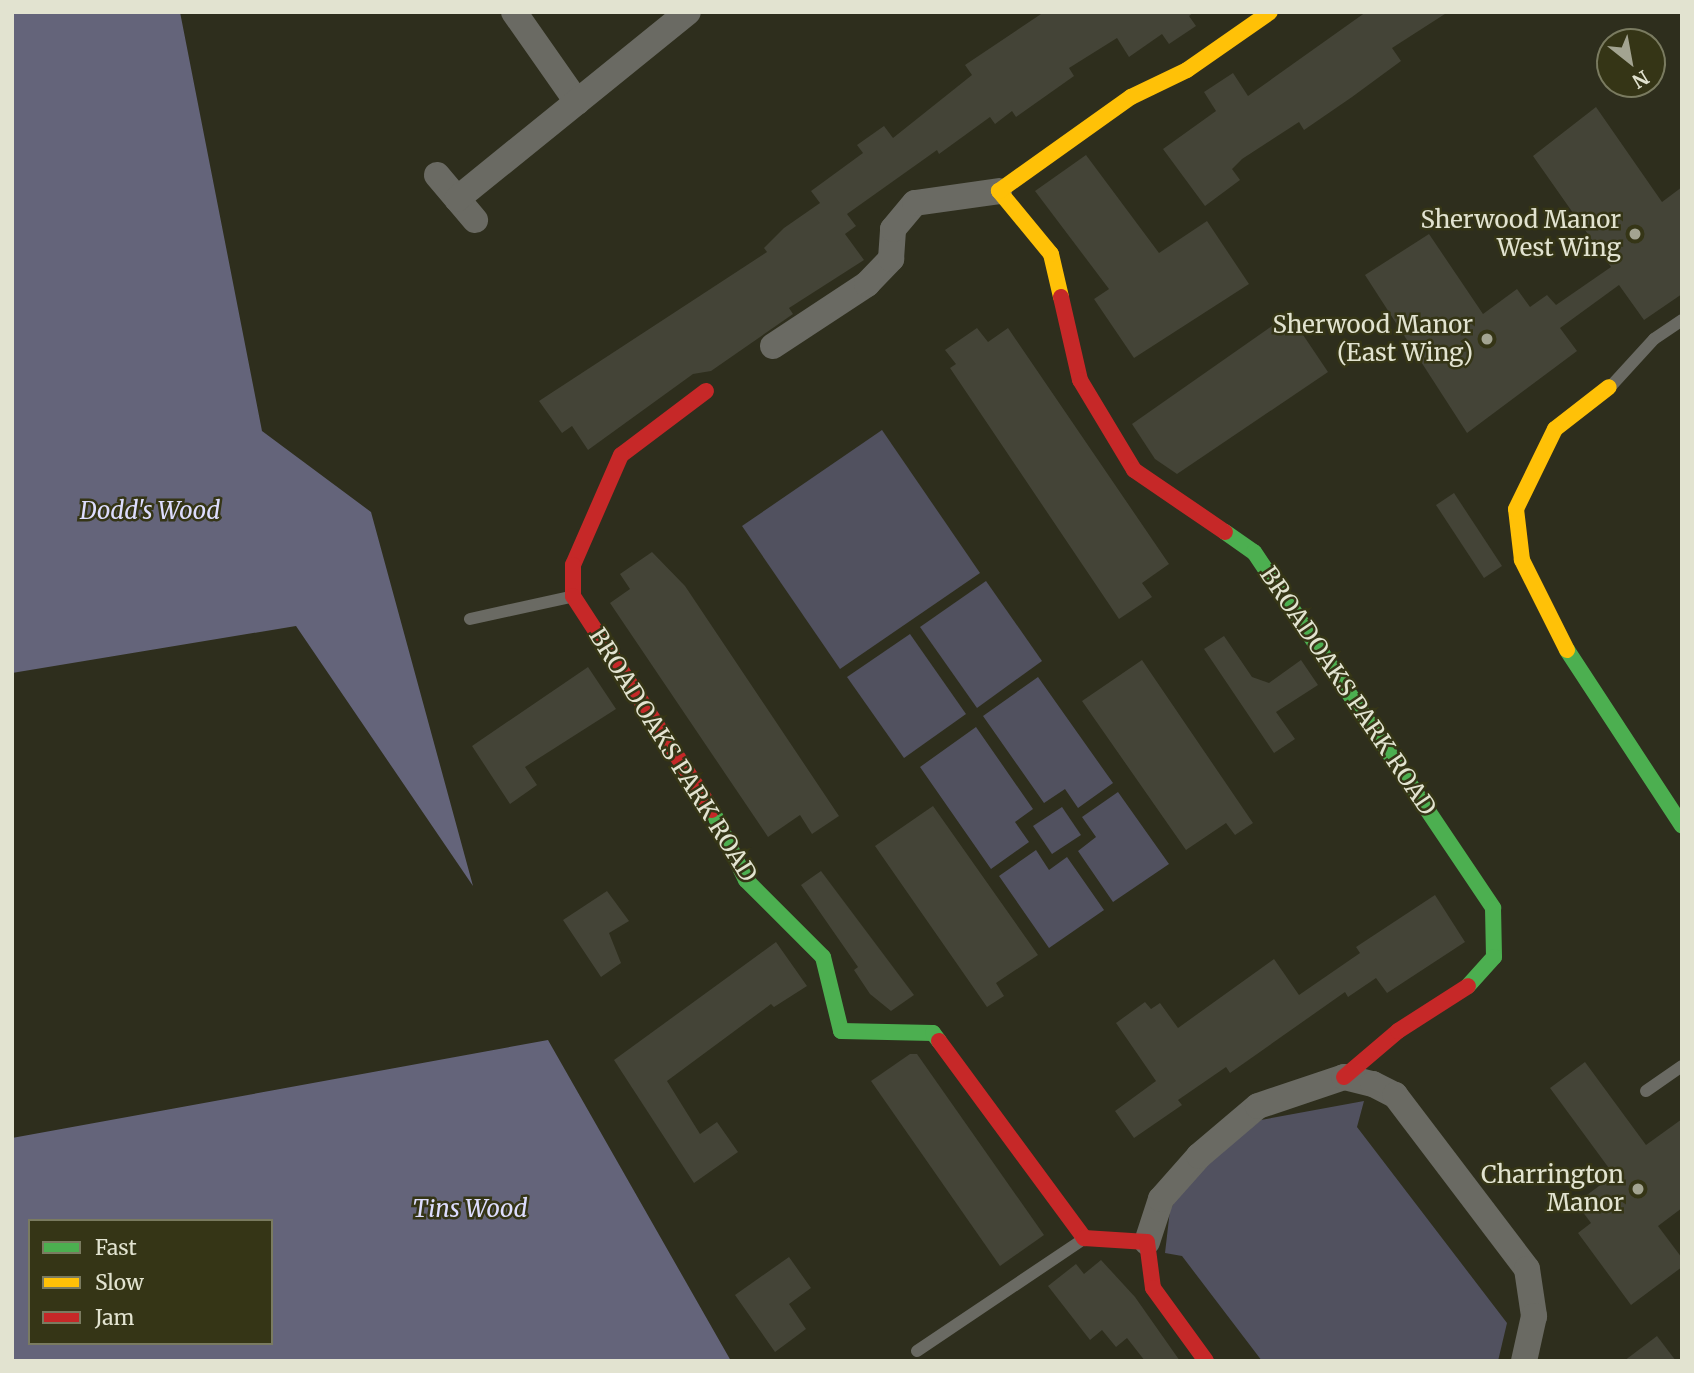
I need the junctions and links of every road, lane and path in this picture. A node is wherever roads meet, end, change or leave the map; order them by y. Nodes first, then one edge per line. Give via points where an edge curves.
1 (514, 12) edge
2 (688, 12) edge
3 (1270, 12) edge
4 (577, 102) junction
5 (437, 175) dead end
6 (999, 191) junction
7 (457, 199) junction
8 (475, 220) dead end
9 (1682, 320) edge
10 (773, 346) dead end
11 (1609, 387) joint
12 (706, 391) dead end
13 (573, 596) junction
14 (470, 619) dead end
15 (1682, 826) edge
16 (1682, 1066) edge
17 (1344, 1077) junction
18 (1646, 1091) dead end
19 (1084, 1238) junction
20 (1147, 1242) junction
21 (917, 1351) dead end
22 (1206, 1361) edge
23 (1524, 1361) edge

1 - 4 street
2 - 4 street
3 - 6 street via 1187,69 1130,97
4 - 7 street
5 - 7 street
6 - 10 street via 915,203 893,229 891,258 867,284
6 - 17 street, BROADOAKS PARK ROAD via 1051,254 1080,380 1134,471 1254,552 1493,908 1494,957 1463,992 1398,1031
7 - 8 street
9 - 11 lane via 1654,339
11 - 15 street via 1555,429 1516,509 1522,561 1572,660
12 - 13 street via 621,456 573,565
13 - 14 lane
13 - 19 street, BROADOAKS PARK ROAD via 706,799 747,880 823,957 841,1031 933,1032
16 - 18 lane
17 - 20 street, BROADOAKS PARK ROAD via 1258,1106 1199,1156 1161,1199
17 - 23 street via 1395,1095 1527,1269 1534,1316
19 - 20 street
19 - 21 lane
20 - 22 street, BROADOAKS PARK ROAD via 1153,1288

